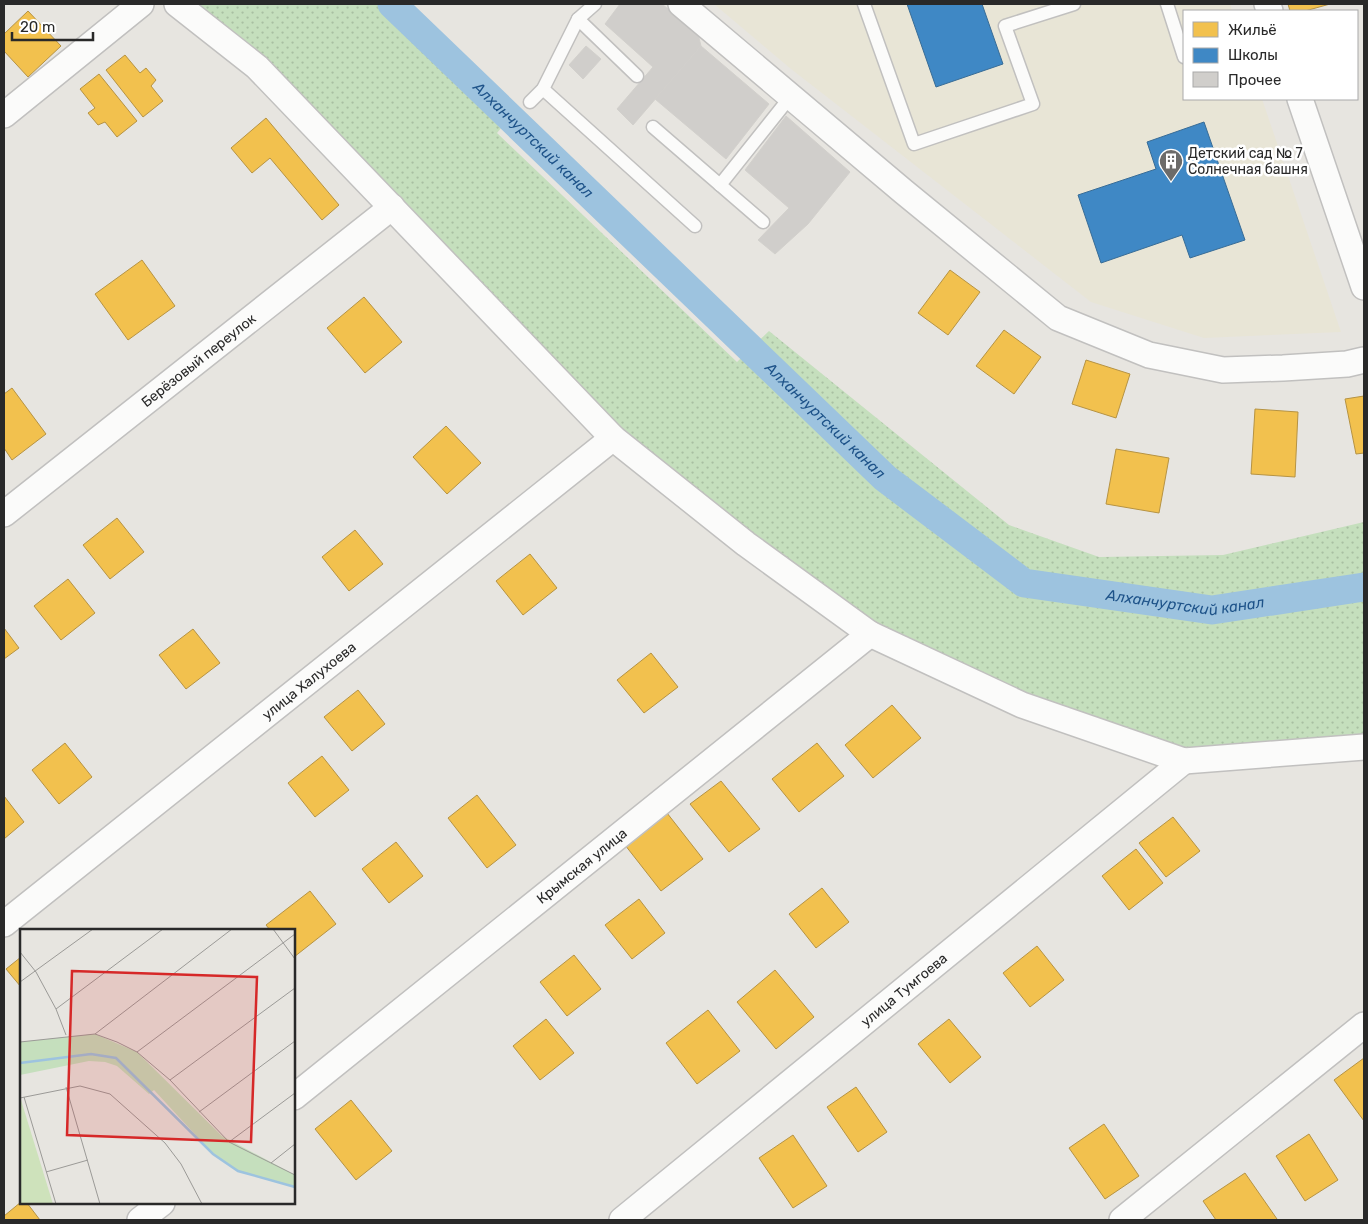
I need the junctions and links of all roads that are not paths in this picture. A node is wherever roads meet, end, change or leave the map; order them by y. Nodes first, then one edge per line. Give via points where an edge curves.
1 (141, 4) edge
2 (176, 4) edge
3 (595, 4) edge
4 (681, 4) edge
5 (864, 4) edge
6 (1074, 4) edge
7 (1167, 4) edge
8 (578, 18) junction
9 (1183, 53) edge
10 (637, 76) dead end
11 (543, 89) junction
12 (791, 96) junction
13 (1300, 100) edge
14 (530, 102) dead end
15 (4, 115) edge
16 (653, 127) dead end
17 (720, 185) junction
18 (392, 207) junction
19 (763, 222) dead end
20 (695, 226) dead end
21 (1364, 286) edge
22 (1364, 360) edge
23 (614, 438) junction
24 (4, 514) edge
25 (870, 634) junction
26 (1364, 747) edge
27 (1184, 761) junction
28 (4, 924) edge
29 (1364, 1025) edge
30 (295, 1096) edge
31 (161, 1204) edge
32 (140, 1220) edge
33 (622, 1220) edge
34 (1122, 1220) edge

1 - 15 street
2 - 18 street via 257,67
3 - 8 lane
4 - 12 street
5 - 6 lane via 914,144 1033,104 1005,26
7 - 9 lane
8 - 10 lane
8 - 11 lane
11 - 14 lane
11 - 20 lane
12 - 17 lane
12 - 22 street via 1058,318 1149,355 1223,370 1347,364
13 - 21 street
16 - 17 lane
17 - 19 lane
18 - 23 street
18 - 24 street, Берёзовый переулок
23 - 25 street via 746,544
23 - 28 street, улица Халухоева
25 - 27 street via 1022,705
25 - 30 street, Крымская улица
26 - 27 street
27 - 33 street, улица Тумгоева
29 - 34 street
31 - 32 street

